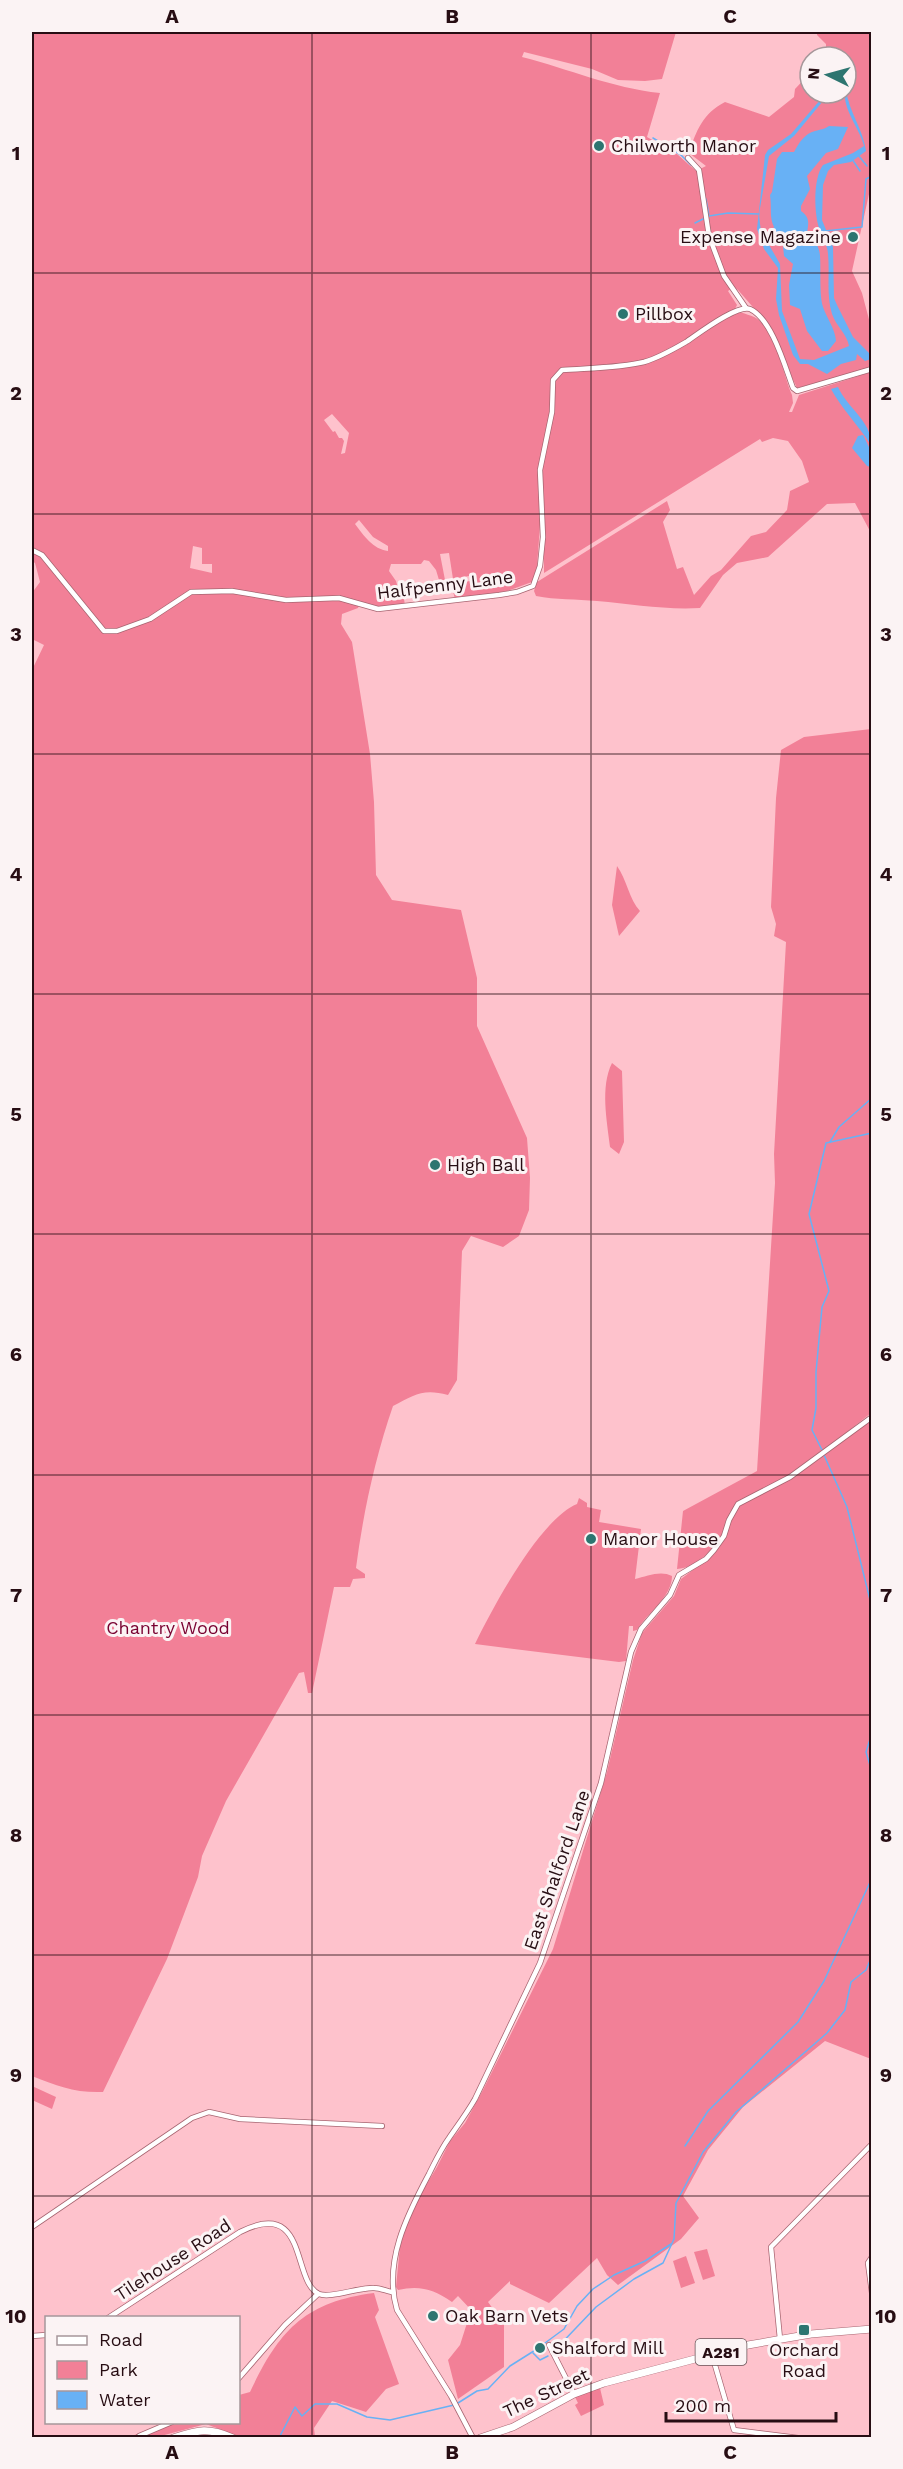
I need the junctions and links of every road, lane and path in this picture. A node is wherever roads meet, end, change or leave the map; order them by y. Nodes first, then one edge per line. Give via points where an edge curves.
1 (688, 158) dead end
2 (746, 308) junction
3 (872, 369) edge
4 (32, 550) edge
5 (872, 1416) edge
6 (382, 2126) dead end
7 (872, 2144) edge
8 (32, 2227) edge
9 (872, 2257) edge
10 (392, 2292) junction
11 (872, 2293) edge
12 (318, 2294) junction
13 (111, 2316) edge
14 (872, 2329) edge
15 (780, 2339) junction
16 (549, 2345) dead end
17 (712, 2355) junction
18 (240, 2377) edge
19 (574, 2394) junction
20 (167, 2424) edge
21 (139, 2436) edge
22 (173, 2438) edge
23 (233, 2438) edge
24 (473, 2438) edge
25 (480, 2438) edge
26 (798, 2438) edge

1 - 2 street via 699,170 709,236 724,276
2 - 3 street via 764,322 797,391
2 - 4 street, Halfpenny Lane via 645,362 562,370 553,380 552,412 540,470 540,566 534,585 518,592 378,609 339,598 286,600 232,591 190,592 150,619 117,631 104,631 42,555
5 - 10 street, East Shalford Lane via 790,1477 738,1504 714,1550 679,1575 670,1595 636,1639 601,1784 540,1963 475,2099 446,2142 409,2212 399,2236
6 - 8 street via 240,2119 202,2113
7 - 15 street via 771,2247
9 - 11 street via 868,2263
10 - 12 street via 374,2288
10 - 24 street via 398,2310
12 - 13 street, Tilehouse Road via 307,2281 290,2235 268,2223 240,2232
12 - 18 street
14 - 15 main road, The Street / A281
15 - 17 main road, The Street / A281
16 - 19 street
17 - 19 main road, The Street / A281
17 - 26 street via 734,2430
19 - 25 main road, The Street / A281 via 520,2424
20 - 21 street
22 - 23 main road via 201,2429

